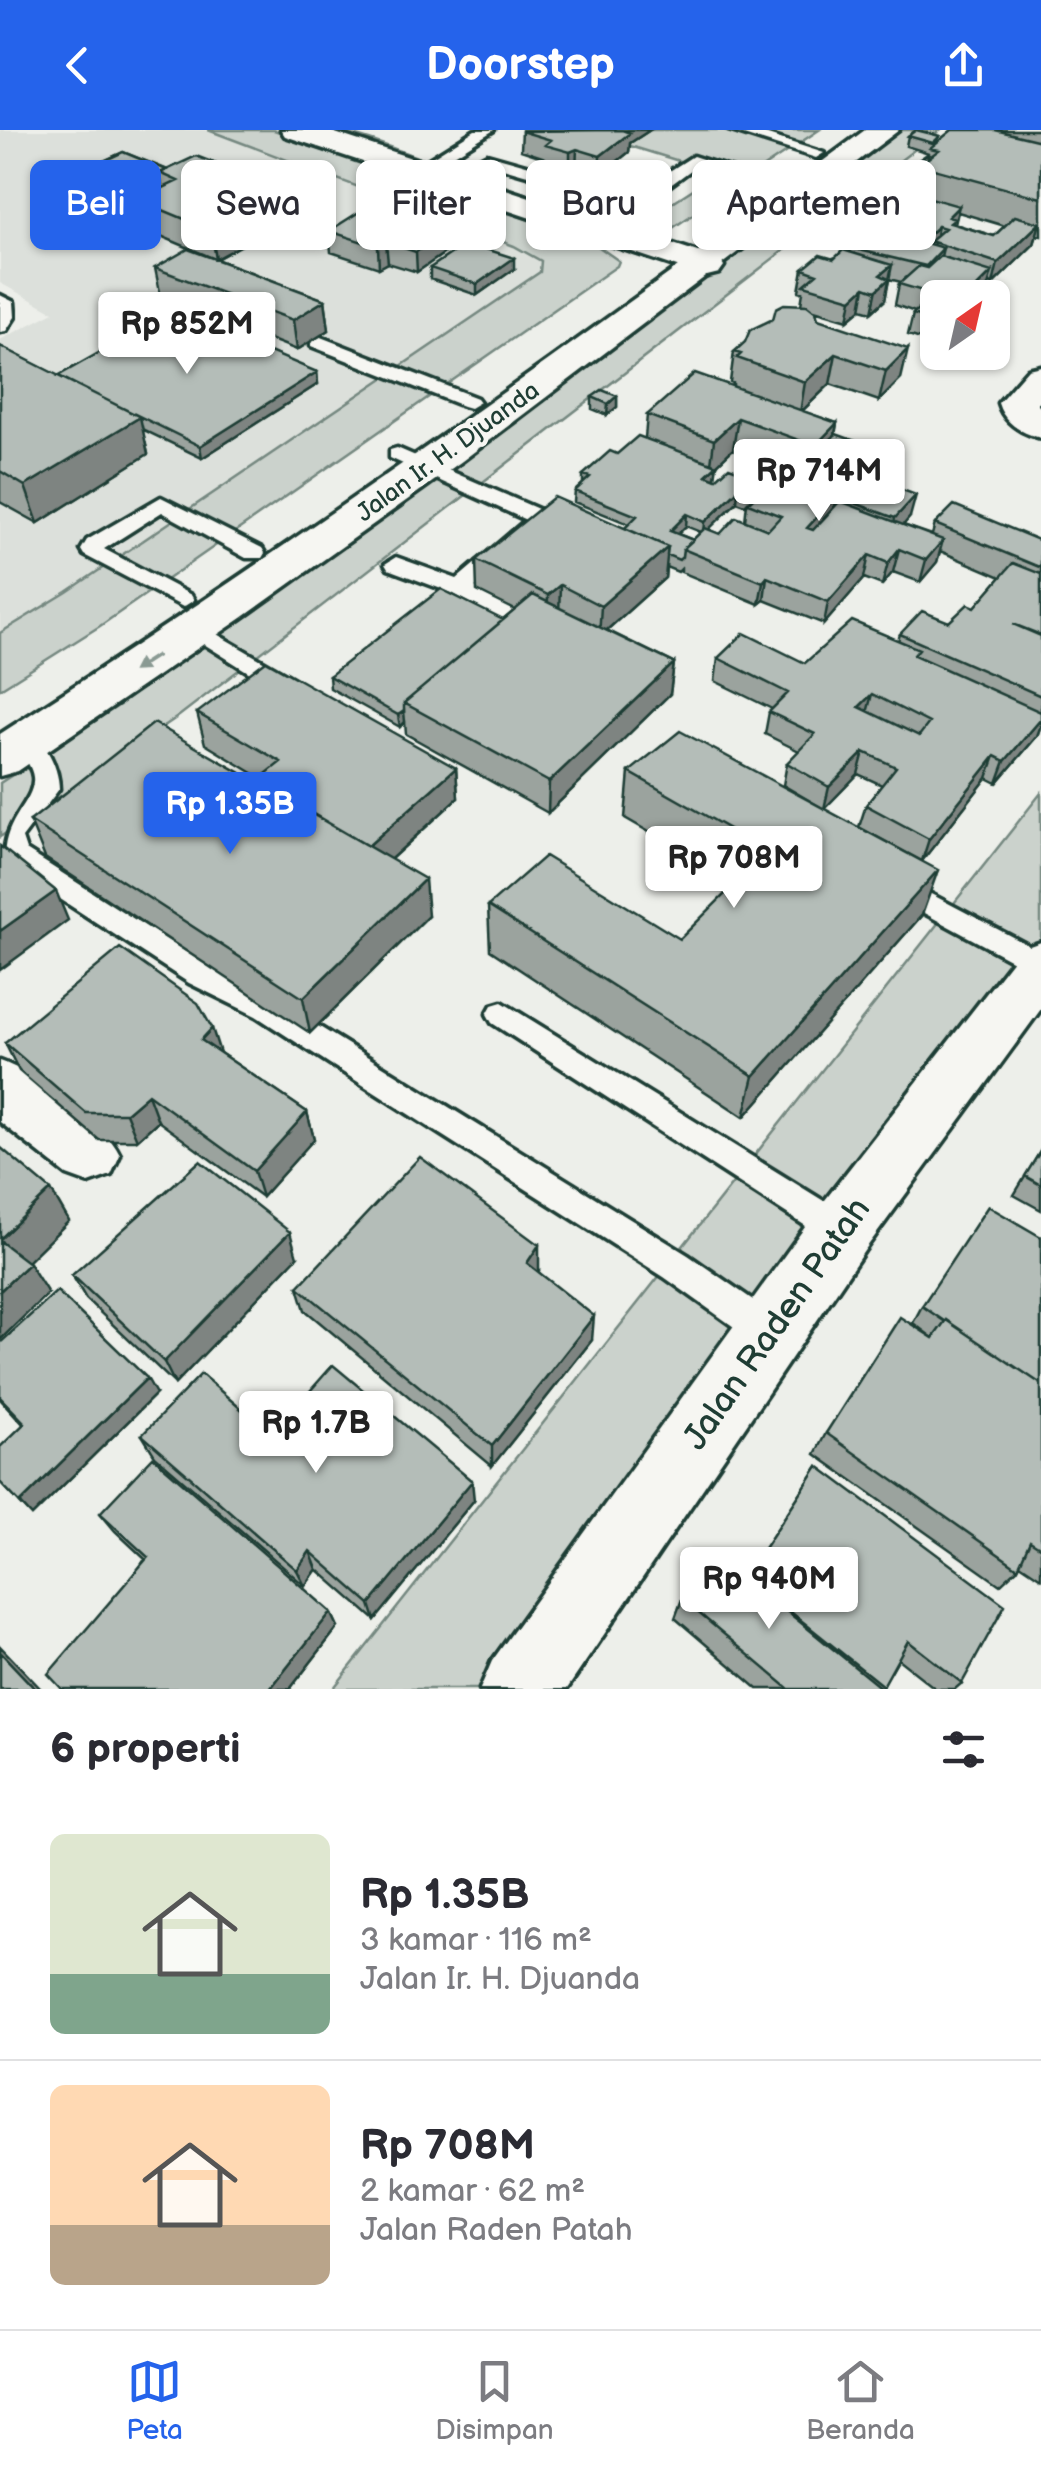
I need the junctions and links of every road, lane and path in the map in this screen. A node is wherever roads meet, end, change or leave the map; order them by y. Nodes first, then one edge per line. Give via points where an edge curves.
1 (296, 130) edge
2 (486, 130) edge
3 (736, 130) edge
4 (846, 130) edge
5 (884, 130) edge
6 (385, 160) edge
7 (451, 160) edge
8 (810, 160) edge
9 (823, 160) edge
10 (828, 160) edge
11 (692, 162) edge
12 (506, 164) edge
13 (506, 200) edge
14 (705, 250) edge
15 (707, 250) edge
16 (693, 261) junction
17 (3, 301) edge
18 (0, 327) edge
19 (318, 342) dead end
20 (1041, 377) edge
21 (470, 402) junction
22 (1041, 426) edge
23 (412, 461) junction
24 (254, 553) junction
25 (396, 564) dead end
26 (460, 588) junction
27 (189, 615) junction
28 (518, 618) edge
29 (313, 702) edge
30 (7, 735) edge
31 (870, 872) edge
32 (1041, 965) edge
33 (502, 1014) dead end
34 (0, 1087) edge
35 (89, 1155) dead end
36 (841, 1230) junction
37 (770, 1332) junction
38 (520, 1689) edge

1 - 6 main road
2 - 7 lane
3 - 8 lane
4 - 9 main road, Jalan Ir. H. Djuanda
5 - 10 main road, Jalan Ir. H. Djuanda
11 - 12 lane via 632,200
13 - 16 main road
14 - 16 main road, Jalan Ir. H. Djuanda
15 - 16 main road, Jalan Ir. H. Djuanda
16 - 21 main road, Jalan Ir. H. Djuanda
16 - 23 main road, Jalan Ir. H. Djuanda
17 - 18 lane
19 - 21 lane
20 - 22 main road via 1017,404
21 - 23 main road, Jalan Ir. H. Djuanda
23 - 24 main road, Jalan Ir. H. Djuanda
23 - 26 lane via 537,517 536,525
23 - 27 main road, Jalan Ir. H. Djuanda
24 - 27 main road, Jalan Ir. H. Djuanda
24 - 27 lane via 161,503 94,545 99,556
25 - 26 lane
26 - 28 lane
27 - 29 lane
27 - 30 main road, Jalan Ir. H. Djuanda
30 - 37 lane via 46,772 46,790 10,836 14,856 199,975 341,1054
31 - 32 lane
32 - 36 main road, Jalan Raden Patah
33 - 36 lane
34 - 35 main road
36 - 37 main road, Jalan Raden Patah
37 - 38 main road, Jalan Raden Patah

